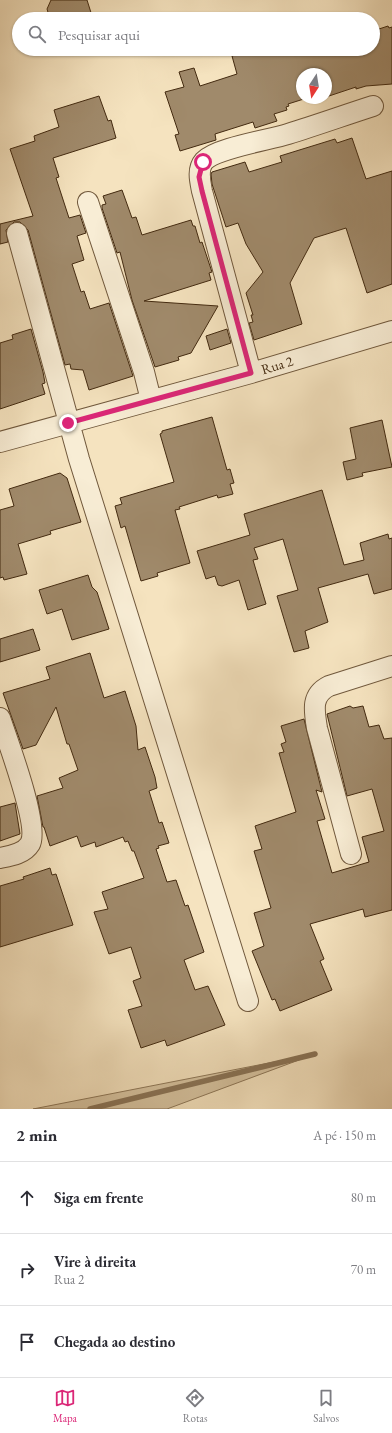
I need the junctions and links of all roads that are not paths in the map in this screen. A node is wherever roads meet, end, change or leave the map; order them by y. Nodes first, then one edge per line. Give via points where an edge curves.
1 (373, 106) dead end
2 (88, 202) dead end
3 (17, 233) dead end
4 (392, 331) edge
5 (251, 373) junction
6 (151, 400) junction
7 (68, 423) junction
8 (0, 442) edge
9 (392, 666) edge
10 (0, 718) edge
11 (351, 854) dead end
12 (0, 858) edge
13 (248, 1001) dead end

1 - 5 street via 288,134 220,152 206,159 201,165 199,177 202,191
2 - 6 street
3 - 7 street
4 - 5 street, Rua 2
5 - 6 street, Rua 2
6 - 7 street, Rua 2
7 - 8 street, Rua 2
7 - 13 street
9 - 11 street via 329,686 320,691 316,698 317,728
10 - 12 street via 28,807 32,831 32,839 26,848

